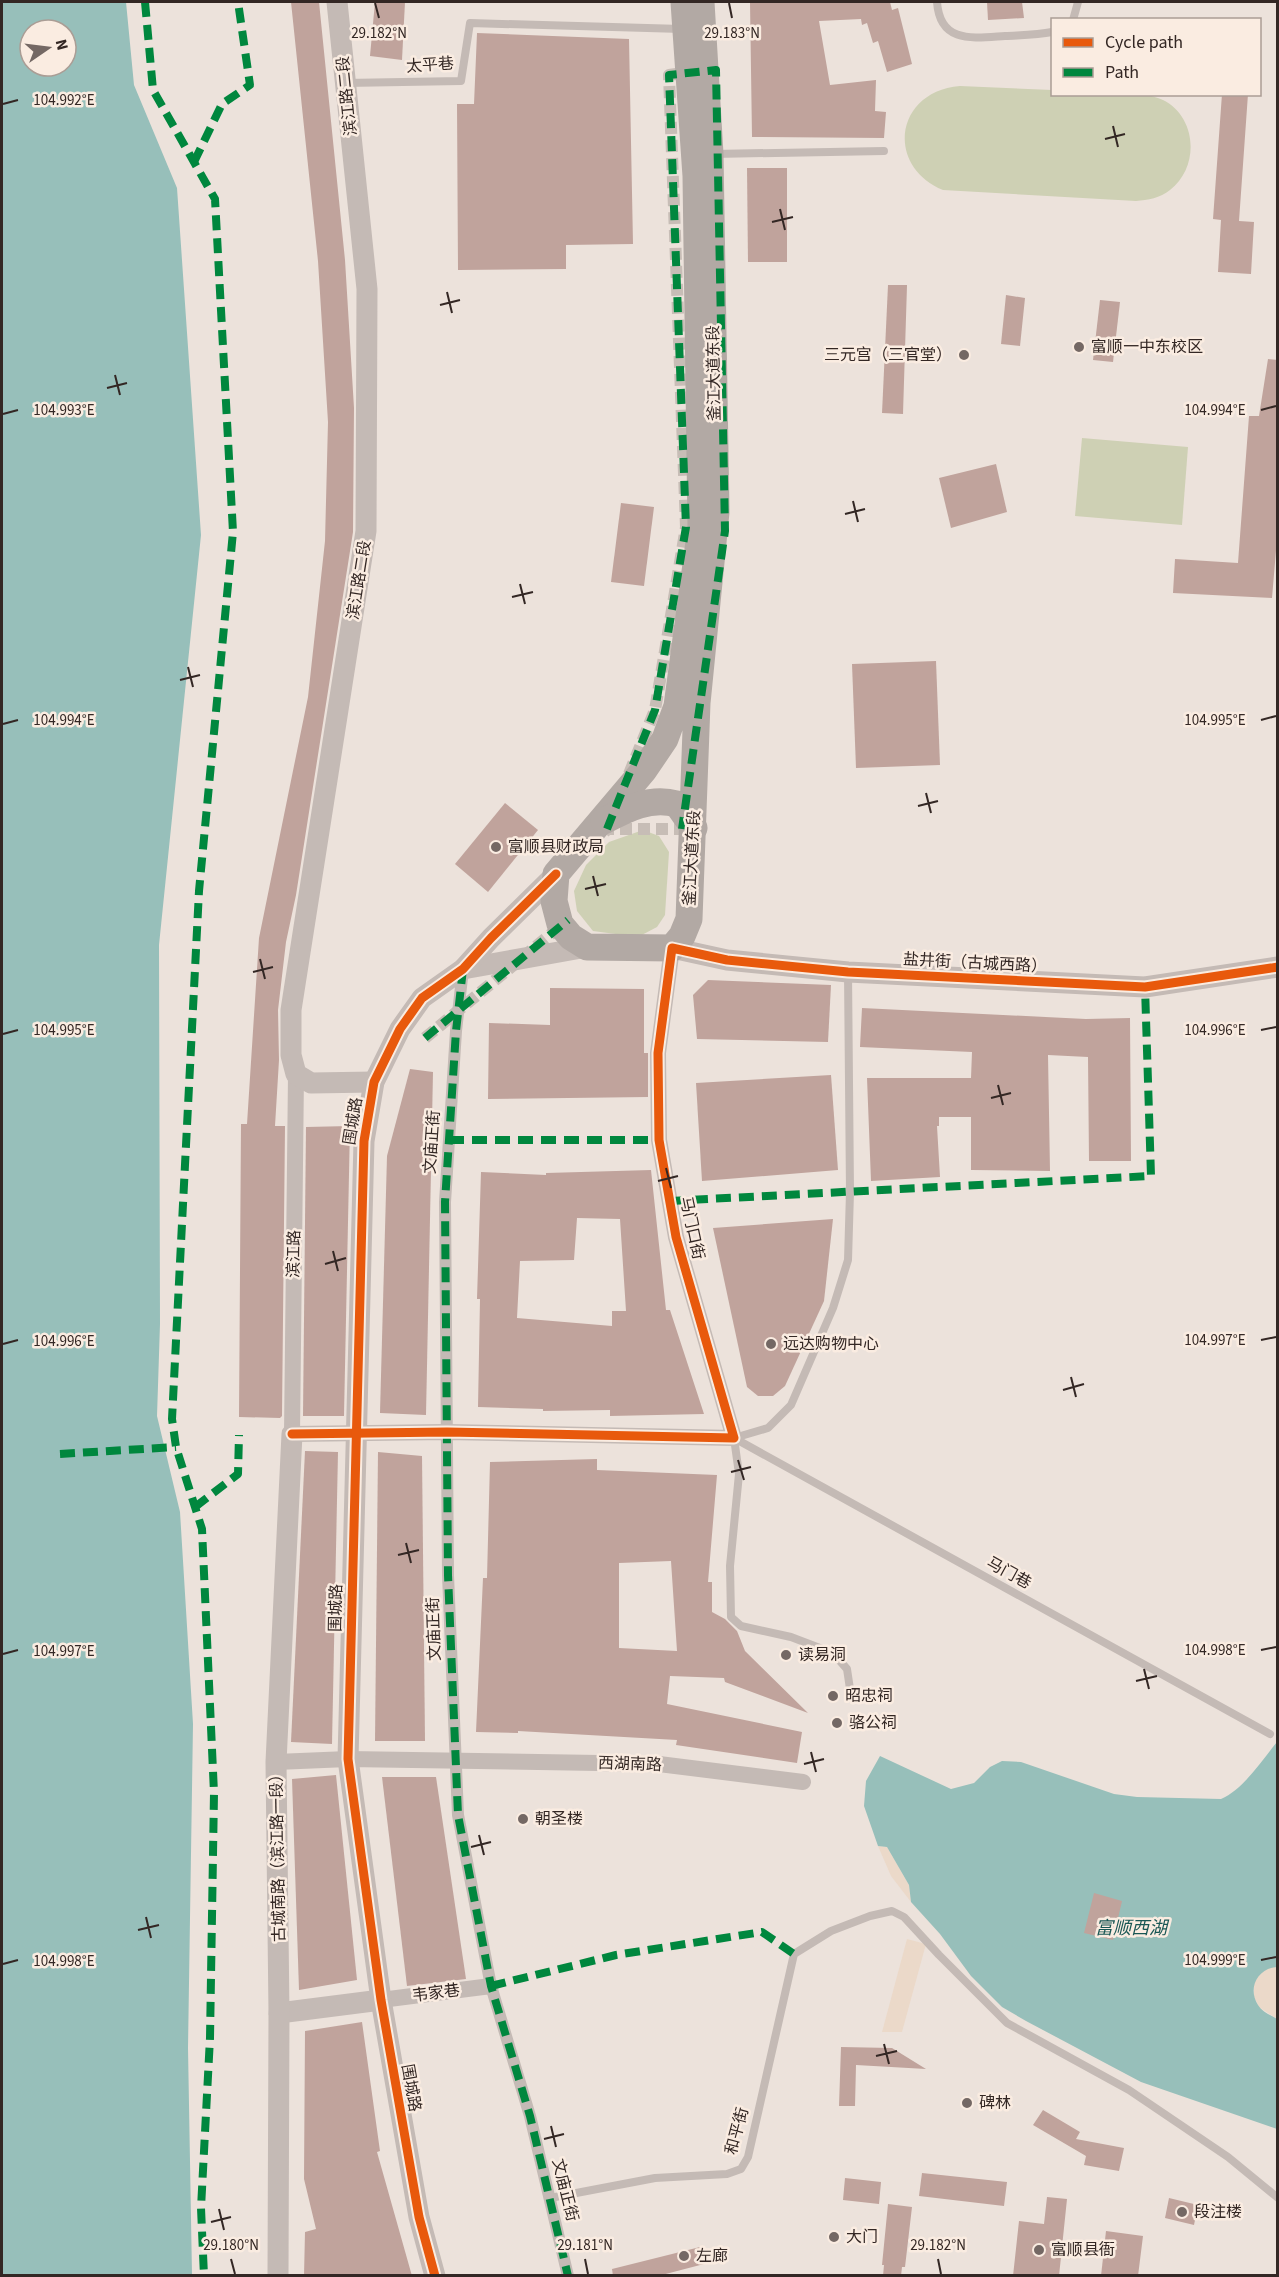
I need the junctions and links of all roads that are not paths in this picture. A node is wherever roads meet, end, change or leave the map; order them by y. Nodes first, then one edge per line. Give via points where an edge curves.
1 (337, 2) edge
2 (684, 2) edge
3 (701, 2) edge
4 (937, 2) edge
5 (1078, 2) edge
6 (1073, 18) edge
7 (686, 29) junction
8 (1051, 32) edge
9 (345, 83) junction
10 (884, 151) dead end
11 (710, 154) junction
12 (597, 824) junction
13 (694, 828) junction
14 (556, 874) junction
15 (587, 947) junction
16 (672, 948) junction
17 (1278, 967) edge
18 (463, 969) junction
19 (849, 972) junction
20 (296, 1074) junction
21 (374, 1082) junction
22 (447, 1432) junction
23 (355, 1433) junction
24 (292, 1434) junction
25 (734, 1438) junction
26 (850, 1689) dead end
27 (1270, 1734) dead end
28 (348, 1759) junction
29 (456, 1760) junction
30 (276, 1762) junction
31 (803, 1782) dead end
32 (491, 1986) junction
33 (381, 2000) junction
34 (279, 2013) junction
35 (550, 2198) junction
36 (1278, 2198) edge
37 (278, 2276) edge
38 (435, 2276) edge
39 (568, 2276) edge

1 - 9 street, 滨江路二段
2 - 7 main road, 釜江大道东段
3 - 11 main road, 釜江大道东段
4 - 8 lane via 940,19 965,38
5 - 6 lane
7 - 9 lane, 太平巷 via 470,23 461,81
7 - 12 main road, 釜江大道东段 via 696,176 701,528 677,706 665,738 644,770
9 - 20 street, 滨江路二段 via 367,289 366,531 291,1010 291,1055
10 - 11 lane
11 - 13 main road, 釜江大道东段 via 716,512 698,703
12 - 13 main road via 645,803 663,800 677,804
12 - 14 main road, 釜江大道东段
13 - 16 main road, 釜江大道东段 via 689,919
14 - 15 main road via 554,901 560,924 571,938
14 - 18 street
15 - 16 main road
15 - 18 street
16 - 19 street, 盐井街（古城西路） via 727,960
16 - 25 street, 马门口街 via 658,1053 659,1140 676,1237
17 - 19 street, 盐井街（古城西路） via 1145,987
18 - 21 street, 围城路 via 422,998 400,1029
18 - 22 street, 文庙正街 via 445,1202
19 - 25 lane via 848,1260 833,1308 791,1405 768,1428
20 - 21 street via 311,1083
20 - 24 street, 滨江路
21 - 23 street, 围城路 via 364,1141
22 - 23 street
22 - 25 street
22 - 29 street, 文庙正街
23 - 24 street
23 - 28 street, 围城路
24 - 30 street, 古城南路（滨江路一段）
25 - 26 lane, 马门口街 via 739,1474 730,1566 731,1617 741,1626 791,1637 833,1653 847,1669
25 - 27 lane, 马门巷
28 - 29 street, 西湖南路
28 - 30 street, 西湖南路
28 - 33 street, 围城路
29 - 31 street, 西湖南路 via 659,1764
29 - 32 street, 文庙正街 via 458,1815
30 - 34 street, 古城南路（滨江路一段）
32 - 33 street, 韦家巷
32 - 35 street, 文庙正街
33 - 34 street
33 - 38 street, 围城路 via 419,2217
34 - 37 street, 古城南路（滨江路一段）
35 - 36 lane, 和平街 via 655,2178 727,2174 741,2169 748,2157 794,1954 831,1931 892,1911 904,1917 1007,2023 1129,2090 1228,2157
35 - 39 street, 文庙正街

